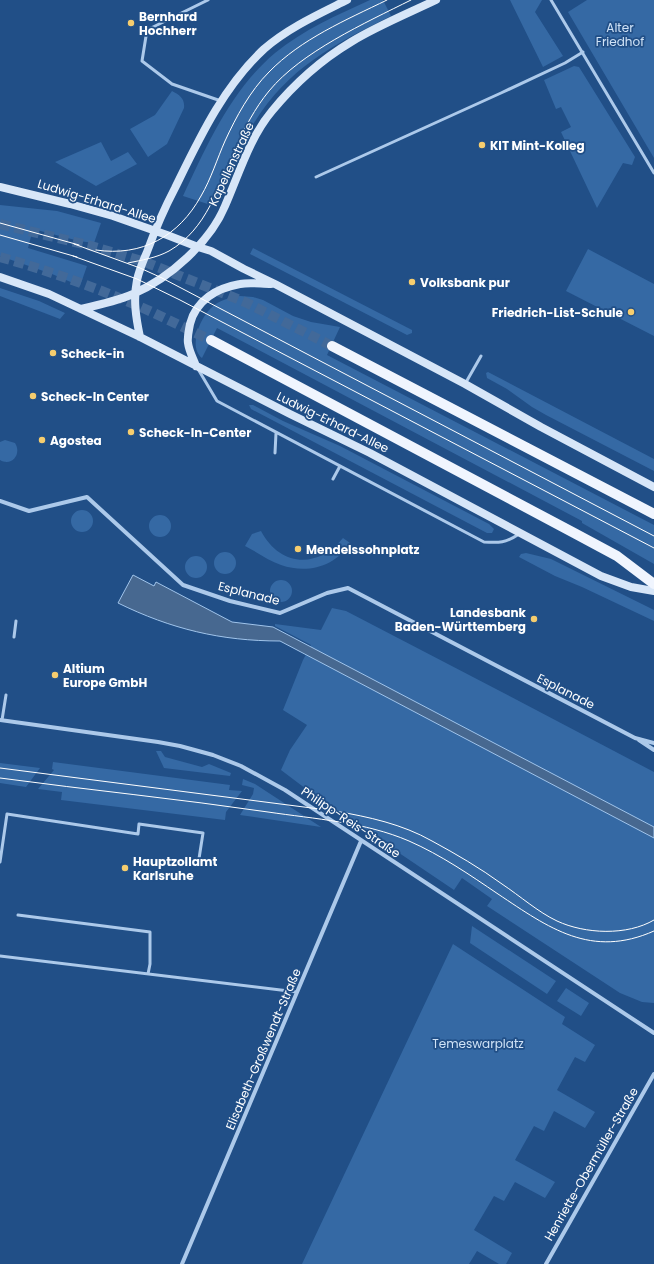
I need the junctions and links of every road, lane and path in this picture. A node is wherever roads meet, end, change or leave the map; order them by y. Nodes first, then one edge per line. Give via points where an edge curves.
1 (208, 0) edge
2 (347, 0) edge
3 (436, 0) edge
4 (551, 0) edge
5 (582, 52) junction
6 (221, 101) junction
7 (654, 173) edge
8 (316, 177) dead end
9 (0, 186) edge
10 (154, 230) junction
11 (198, 247) junction
12 (0, 277) edge
13 (275, 284) junction
14 (135, 294) junction
15 (81, 309) junction
16 (140, 337) junction
17 (211, 340) tunnel mouth
18 (332, 346) tunnel mouth
19 (481, 356) dead end
20 (196, 366) junction
21 (465, 384) junction
22 (276, 433) junction
23 (275, 453) dead end
24 (340, 466) junction
25 (333, 479) dead end
26 (654, 486) edge
27 (0, 501) edge
28 (654, 514) edge
29 (520, 533) junction
30 (654, 584) edge
31 (654, 590) edge
32 (16, 621) dead end
33 (14, 637) dead end
34 (6, 695) dead end
35 (1, 720) edge
36 (635, 738) junction
37 (654, 743) edge
38 (654, 750) edge
39 (361, 841) junction
40 (0, 862) edge
41 (198, 865) dead end
42 (18, 915) dead end
43 (0, 956) edge
44 (148, 974) junction
45 (297, 992) junction
46 (654, 1033) edge
47 (654, 1074) edge
48 (182, 1264) edge
49 (546, 1264) edge

1 - 6 lane via 147,30 142,61 172,84
2 - 6 main road via 306,21 264,49
3 - 11 main road, Kapellenstraße via 352,41 324,60 288,92 259,129 220,218
4 - 5 lane
5 - 7 lane
5 - 8 lane via 515,87
6 - 10 main road
9 - 10 main road, Ludwig-Erhard-Allee via 113,216
10 - 11 main road, Ludwig-Erhard-Allee
10 - 14 main road via 137,279
11 - 13 main road, Ludwig-Erhard-Allee via 211,251
11 - 14 main road, Kapellenstraße via 162,278
12 - 15 main road, Ludwig-Erhard-Allee via 49,294
13 - 20 main road via 241,283 223,288 204,300 196,309 189,330 190,353
13 - 21 main road, Ludwig-Erhard-Allee
14 - 15 main road, Kapellenstraße
14 - 16 main road via 134,309
15 - 16 main road, Ludwig-Erhard-Allee
16 - 20 main road, Ludwig-Erhard-Allee
17 - 30 main road via 617,556
18 - 28 main road
19 - 21 lane
20 - 22 lane via 217,401
20 - 29 main road, Ludwig-Erhard-Allee via 370,453
21 - 26 main road, Ludwig-Erhard-Allee
22 - 23 lane
22 - 24 lane
24 - 25 lane
24 - 29 lane via 484,542 499,543 510,540
27 - 36 street, Esplanade via 28,512 87,497 182,585 280,613 348,588
29 - 31 main road, Ludwig-Erhard-Allee via 600,576 631,587
32 - 33 lane
34 - 35 lane
35 - 39 street, Philipp-Reis-Straße via 158,742 212,755 261,776
36 - 37 street, Esplanade
36 - 38 street, Esplanade
39 - 45 street, Elisabeth-Großwendt-Straße
39 - 46 street, Philipp-Reis-Straße
40 - 41 lane via 7,814 138,834 139,824 203,833
42 - 44 lane via 150,932
43 - 44 lane
44 - 45 lane
45 - 48 street, Elisabeth-Großwendt-Straße
47 - 49 street, Henriette-Obermüller-Straße

